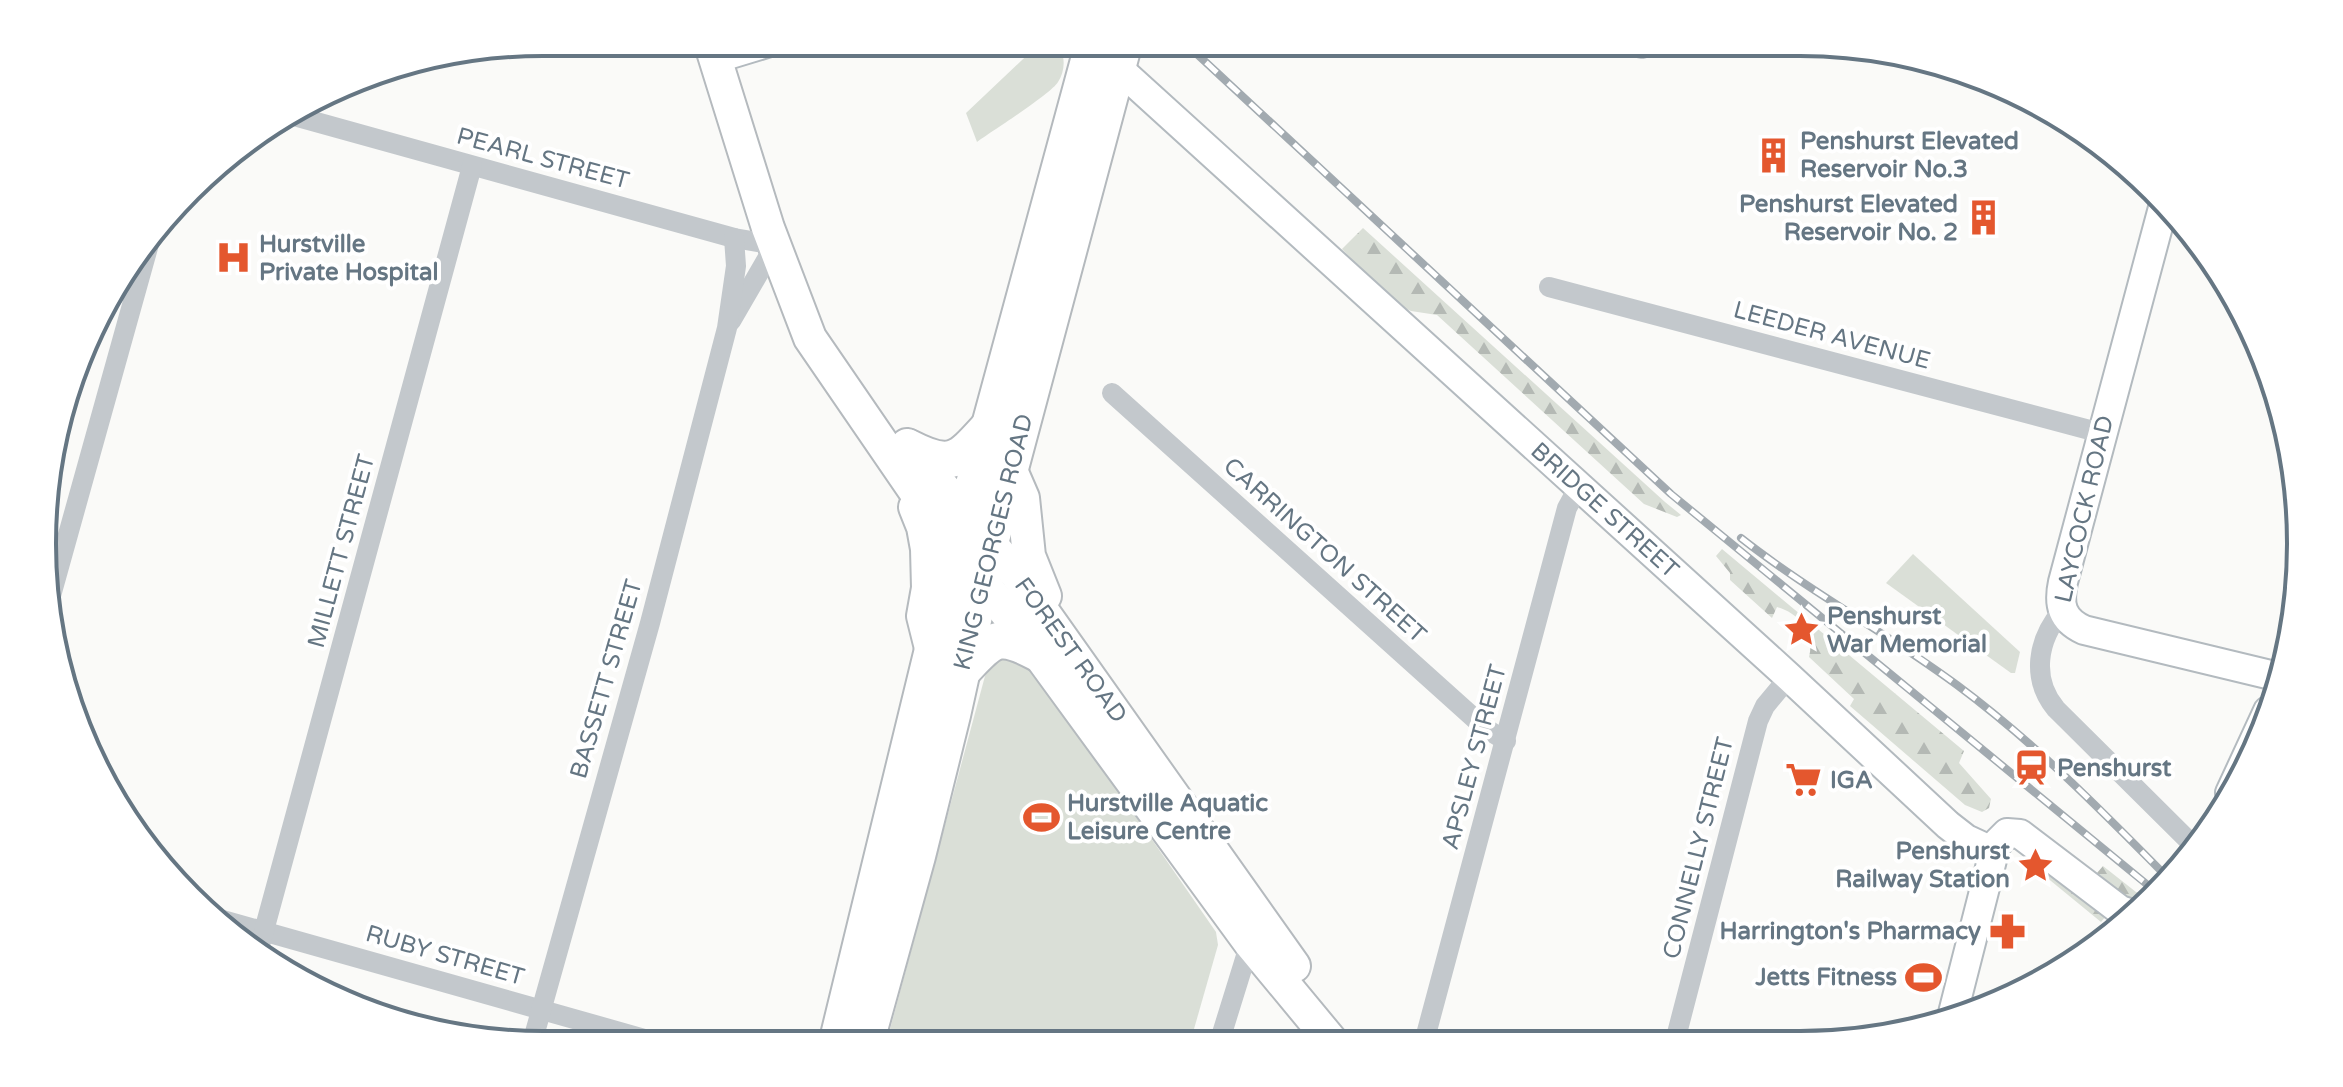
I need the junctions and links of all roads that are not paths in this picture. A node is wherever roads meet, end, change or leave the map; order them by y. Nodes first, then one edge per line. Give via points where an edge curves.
1 (714, 56) edge
2 (1102, 56) edge
3 (1102, 56) edge
4 (1113, 56) edge
5 (304, 119) edge
6 (472, 166) junction
7 (2161, 216) edge
8 (734, 238) junction
9 (779, 257) junction
10 (143, 267) edge
11 (1549, 287) dead end
12 (727, 328) junction
13 (1112, 393) dead end
14 (990, 426) junction
15 (2101, 433) junction
16 (905, 461) junction
17 (1010, 468) junction
18 (1579, 486) junction
19 (966, 514) junction
20 (974, 547) junction
21 (57, 574) edge
22 (981, 581) junction
23 (2062, 611) junction
24 (1052, 648) junction
25 (947, 664) junction
26 (2269, 674) edge
27 (1789, 677) junction
28 (1506, 741) junction
29 (2187, 839) edge
30 (1994, 852) junction
31 (2121, 910) edge
32 (1258, 934) junction
33 (262, 940) edge
34 (1955, 1005) edge
35 (541, 1009) junction
36 (535, 1031) edge
37 (617, 1031) edge
38 (840, 1031) edge
39 (869, 1031) edge
40 (1223, 1031) edge
41 (1324, 1031) edge
42 (1334, 1031) edge
43 (1427, 1031) edge
44 (1678, 1031) edge

1 - 9 main road, FOREST ROAD
2 - 14 highway, KING GEORGES ROAD
3 - 17 highway, KING GEORGES ROAD
4 - 18 main road, BRIDGE STREET
5 - 6 street, PEARL STREET
6 - 8 street, PEARL STREET
6 - 33 street, MILLETT STREET
7 - 15 main road, LAYCOCK ROAD
8 - 9 street, PEARL STREET
8 - 12 street, BASSETT STREET via 736,266
9 - 12 street, BASSETT STREET
9 - 16 main road, FOREST ROAD
10 - 21 street
11 - 15 street, LEEDER AVENUE
12 - 35 street, BASSETT STREET
13 - 28 street, CARRINGTON STREET via 1485,728
14 - 16 highway via 971,447 947,461
14 - 19 highway, KING GEORGES ROAD
15 - 23 main road, LAYCOCK ROAD via 2063,582
16 - 19 main road, FOREST ROAD
16 - 20 main road, FOREST ROAD
16 - 25 main road via 929,566 923,616
17 - 20 highway, KING GEORGES ROAD
17 - 24 main road via 1023,498 1029,556
18 - 27 main road, BRIDGE STREET
18 - 28 street, APSLEY STREET via 1567,508
19 - 20 highway, KING GEORGES ROAD
20 - 22 highway, KING GEORGES ROAD
20 - 24 main road, FOREST ROAD
20 - 25 highway, KING GEORGES ROAD
22 - 24 main road, FOREST ROAD
22 - 25 highway, KING GEORGES ROAD
23 - 26 main road via 2084,630
23 - 29 street, LAYCOCK ROAD via 2043,643 2043,691
24 - 25 highway via 999,640
24 - 32 main road, FOREST ROAD
25 - 38 highway, KING GEORGES ROAD via 876,874
25 - 39 highway, KING GEORGES ROAD via 917,856
27 - 30 main road, BRIDGE STREET via 1948,825
27 - 44 street, CONNELLY STREET via 1765,706 1755,729
28 - 43 street, APSLEY STREET
30 - 31 main road via 2003,835 2020,834
30 - 34 main road
32 - 40 street
32 - 41 main road, FOREST ROAD
32 - 42 main road, FOREST ROAD
33 - 35 street, RUBY STREET
35 - 36 street, BASSETT STREET
35 - 37 street, RUBY STREET

